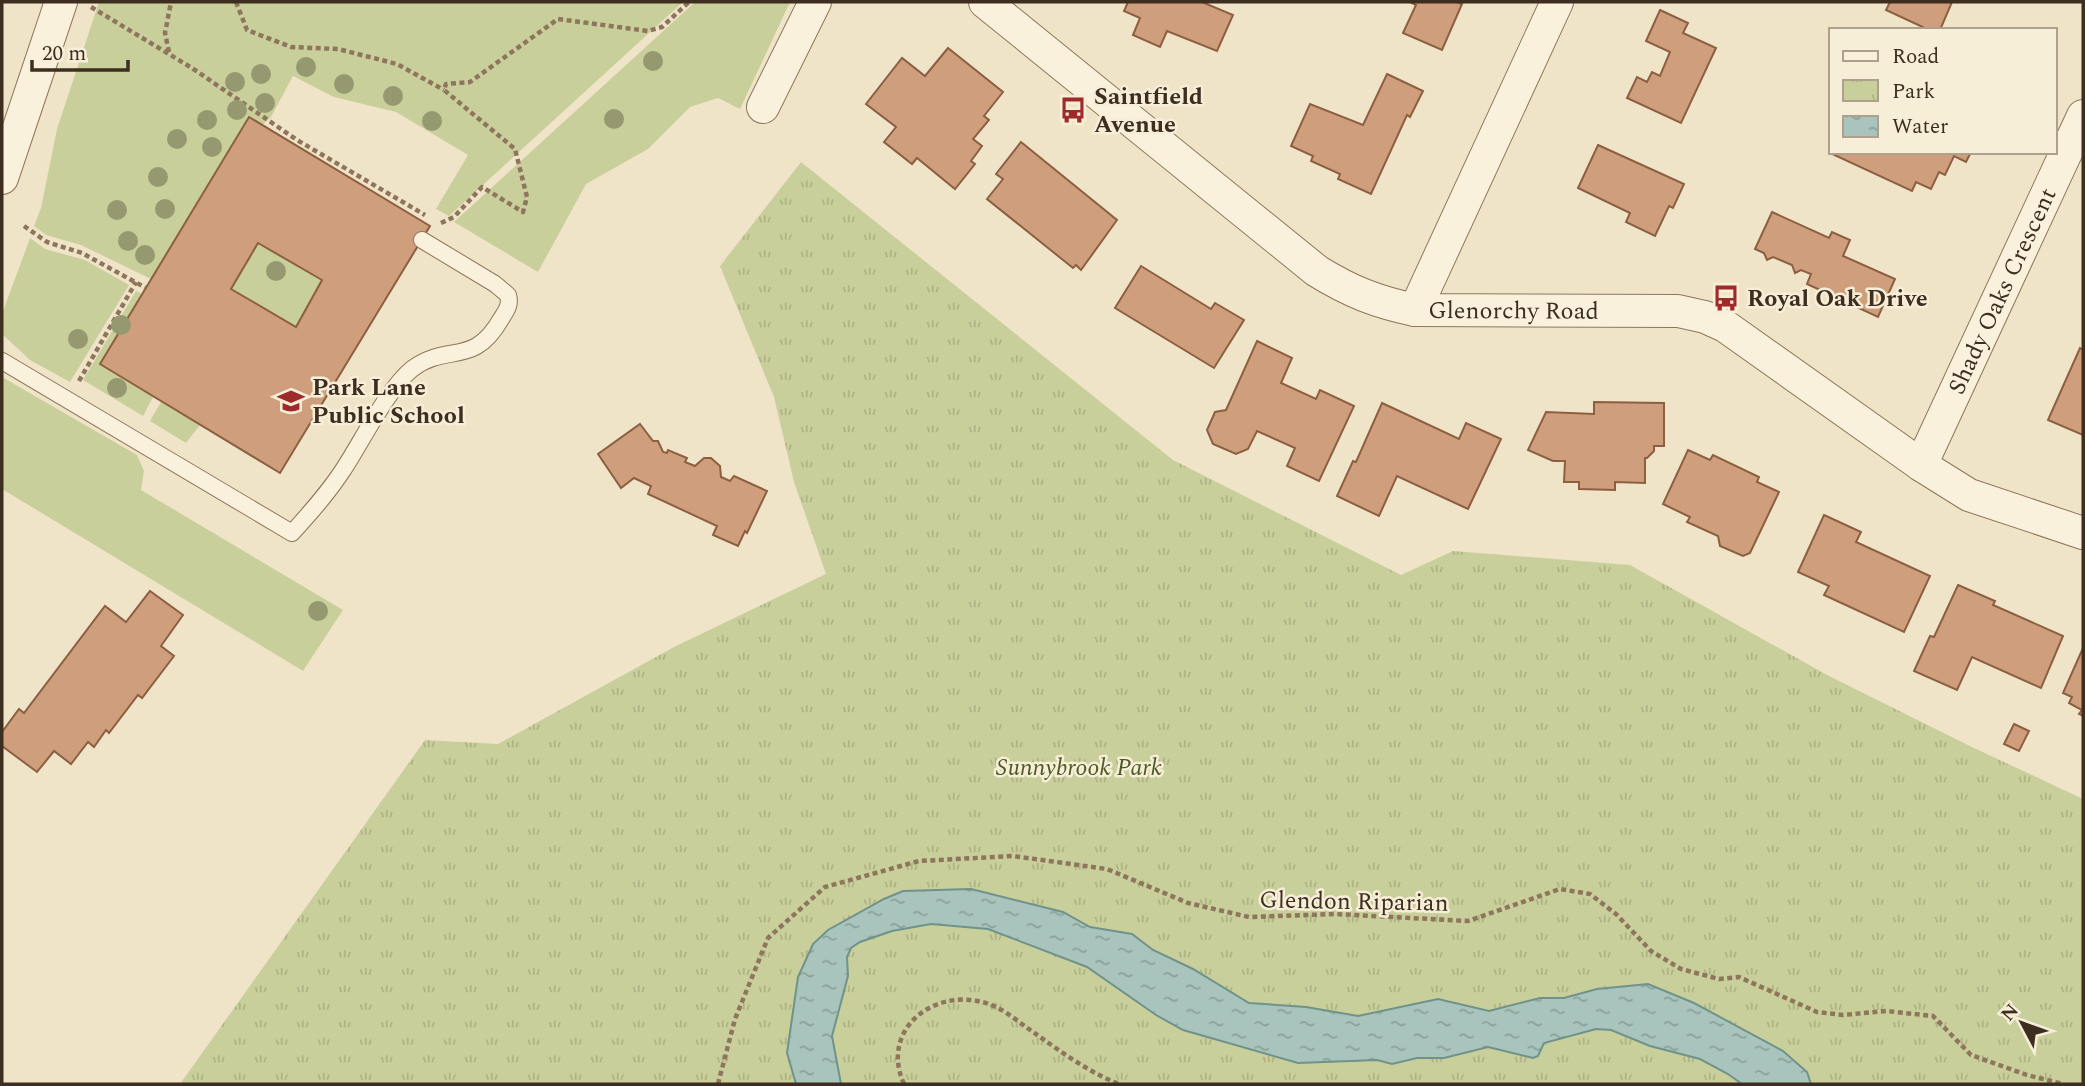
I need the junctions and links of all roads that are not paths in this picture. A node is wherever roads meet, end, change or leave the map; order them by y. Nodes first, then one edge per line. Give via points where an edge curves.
1 (815, 2) edge
2 (985, 2) edge
3 (1557, 2) edge
4 (76, 4) edge
5 (1020, 13) edge
6 (763, 107) dead end
7 (2083, 116) edge
8 (2, 178) edge
9 (422, 240) road end
10 (1415, 310) junction
11 (2, 360) edge
12 (1921, 465) junction
13 (2083, 533) edge

1 - 6 street
2 - 5 street, Glenorchy Road
3 - 10 street
4 - 8 street
5 - 10 street, Glenorchy Road via 1317,271 1381,303
7 - 12 street, Shady Oaks Crescent
9 - 11 lane via 495,284 508,295 509,307 479,347 432,358 402,378 332,486 292,533
10 - 12 street, Glenorchy Road via 1678,311 1705,317 1763,352
12 - 13 street, Glenorchy Road via 1969,495

